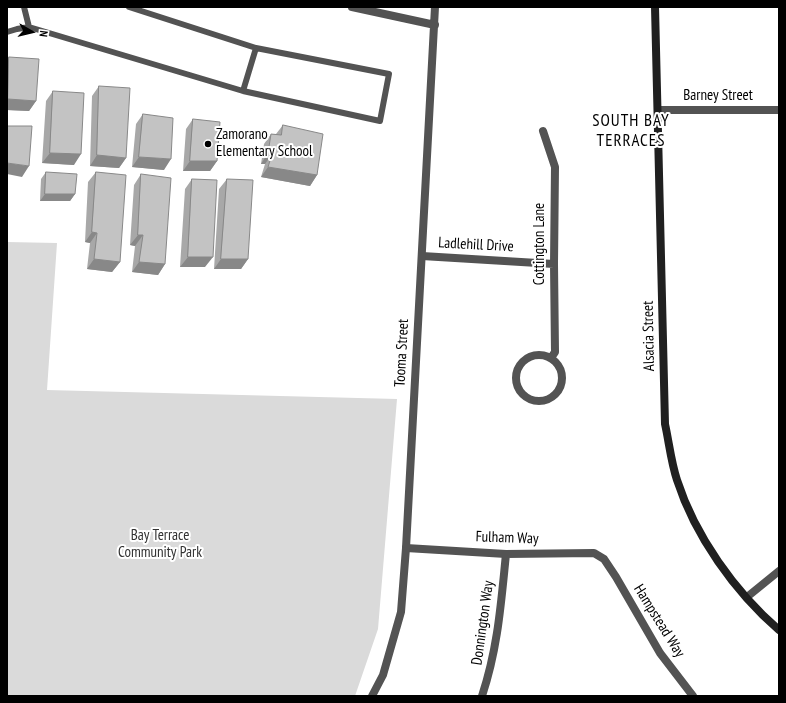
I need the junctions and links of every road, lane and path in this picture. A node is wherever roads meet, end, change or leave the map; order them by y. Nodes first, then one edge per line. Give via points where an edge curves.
1 (24, 7) edge
2 (129, 7) edge
3 (352, 7) edge
4 (435, 7) edge
5 (656, 7) edge
6 (435, 25) junction
7 (29, 27) junction
8 (7, 32) edge
9 (256, 48) junction
10 (243, 91) junction
11 (658, 110) junction
12 (779, 110) edge
13 (543, 131) dead end
14 (422, 256) junction
15 (554, 264) junction
16 (551, 358) junction
17 (406, 548) junction
18 (506, 554) junction
19 (604, 559) joint
20 (779, 571) edge
21 (747, 597) junction
22 (779, 630) edge
23 (372, 696) edge
24 (482, 696) edge
25 (693, 696) edge

1 - 7 lane
2 - 9 lane
3 - 6 street
4 - 6 street, Tooma Street
5 - 11 main road, Alsacia Street
6 - 14 street, Tooma Street
7 - 8 lane
7 - 10 lane
9 - 10 lane
9 - 10 lane via 389,74 380,121
11 - 12 street, Barney Street
11 - 21 main road, Alsacia Street via 664,424 677,480 692,519 716,558
13 - 15 street, Cottington Lane via 554,167
14 - 15 street, Ladlehill Drive
14 - 17 street, Tooma Street
15 - 16 street, Cottington Lane via 555,352
16 - 16 street via 537,355 519,366 516,381 518,388 527,398 541,402 548,400 559,390 562,376
17 - 18 street, Fulham Way
17 - 23 street, Tooma Street via 401,612 383,675
18 - 19 street, Fulham Way via 594,553
18 - 24 street, Donnington Way via 499,630 490,674
19 - 25 street, Hampstead Way via 660,653
20 - 21 street
21 - 22 main road, Alsacia Street

